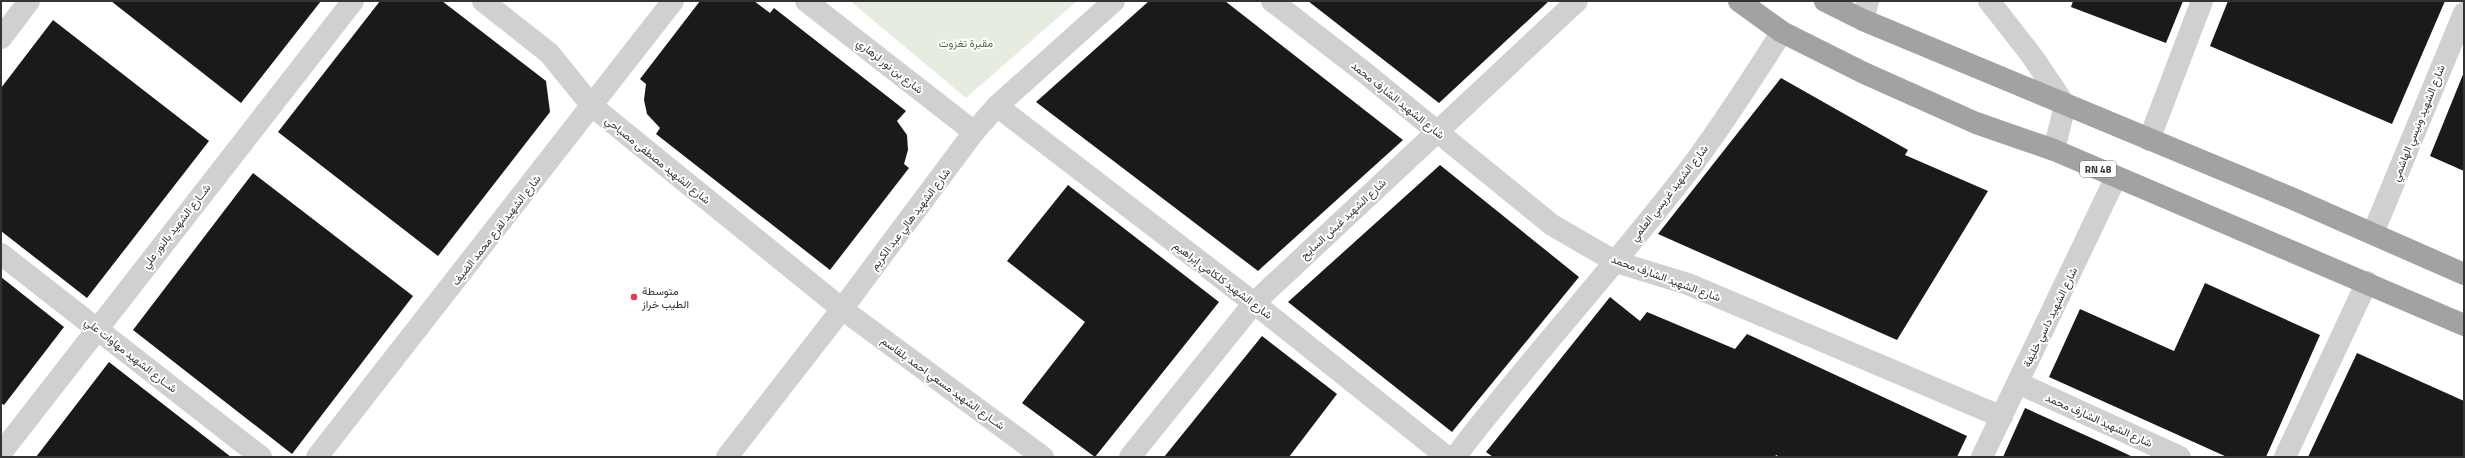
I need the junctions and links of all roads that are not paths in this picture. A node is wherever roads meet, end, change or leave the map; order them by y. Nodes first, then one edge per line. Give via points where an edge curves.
1 (30, 1) edge
2 (353, 1) edge
3 (483, 1) edge
4 (673, 1) edge
5 (806, 1) edge
6 (1114, 1) edge
7 (1272, 1) edge
8 (1577, 1) edge
9 (1739, 1) edge
10 (1825, 1) edge
11 (1989, 1) edge
12 (2202, 1) edge
13 (1866, 11) edge
14 (2464, 12) edge
15 (1782, 32) junction
16 (1, 38) edge
17 (2065, 105) junction
18 (592, 106) junction
19 (997, 106) junction
20 (974, 132) junction
21 (1437, 132) junction
22 (2149, 140) junction
23 (2054, 150) junction
24 (2116, 178) junction
25 (2373, 233) junction
26 (1, 254) edge
27 (1616, 262) junction
28 (2464, 274) edge
29 (2367, 282) junction
30 (1254, 303) junction
31 (842, 309) junction
32 (2464, 324) edge
33 (97, 328) junction
34 (2018, 383) junction
35 (2002, 417) junction
36 (1, 453) edge
37 (261, 457) edge
38 (317, 457) edge
39 (728, 457) edge
40 (1044, 457) edge
41 (1130, 457) edge
42 (1447, 457) edge
43 (1455, 457) edge
44 (1982, 457) edge
45 (2180, 457) edge
46 (2285, 457) edge

1 - 16 street
2 - 33 street, شــارع الشهيد بالنور علي
3 - 18 street, شارع الشهيد مصطفى مصباحي via 549,53
4 - 18 street, شارع الشهيد لقرع محمد الضيف
5 - 20 street, شارع بن نور لزهاري
6 - 19 street, شارع الشهيد هالي عبد الكريم
7 - 21 street, شارع الشهيد الشارف محمد
8 - 21 street, شارع الشهيد غبش السايح
9 - 15 highway, RN 48
10 - 13 highway
11 - 17 street via 2032,56
12 - 22 street
13 - 17 highway
14 - 25 street, شارع الشهيد ونيسي الهاشمي
15 - 23 highway, RN 48 via 1864,73 1976,123
15 - 27 street, شارع الشهيد غريسي العلمي via 1692,166
17 - 22 highway
17 - 23 street
18 - 31 street, شارع الشهيد مصطفى مصباحي
18 - 38 street, شارع الشهيد لقرع محمد الضيف
19 - 20 street, شارع الشهيد هالي عبد الكريم
19 - 30 street, شارع الشهيد كلكامي إبراهيم
20 - 31 street, شارع الشهيد هالي عبد الكريم
21 - 27 street, شارع الشهيد الشارف محمد via 1552,225
21 - 30 street, شارع الشهيد غبش السايح
22 - 25 highway
23 - 24 highway, RN 48
24 - 29 highway, RN 48
24 - 34 street, شارع الشهيد داسي خليفة
25 - 28 highway
26 - 33 street, شــارع الشهيد مهاوات علي
27 - 35 street, شارع الشهيد الشارف محمد via 1688,284
27 - 43 street, شارع الشهيد غريسي العلمي via 1505,391
29 - 32 highway, RN 48
29 - 46 street
30 - 41 street, شارع الشهيد غبش السايح
30 - 42 street, شارع الشهيد كلكامي إبراهيم
31 - 39 street, شارع الشهيد هالي عبد الكريم
31 - 40 street, شــارع الشهيد مسعي احمد بلقاسم
33 - 36 street, شــارع الشهيد بالنور علي
33 - 37 street, شــارع الشهيد مهاوات علي
34 - 35 street, شارع الشهيد داسي خليفة
34 - 45 street, شارع الشهيد الشارف محمد
35 - 44 street, شارع الشهيد داسي خليفة

